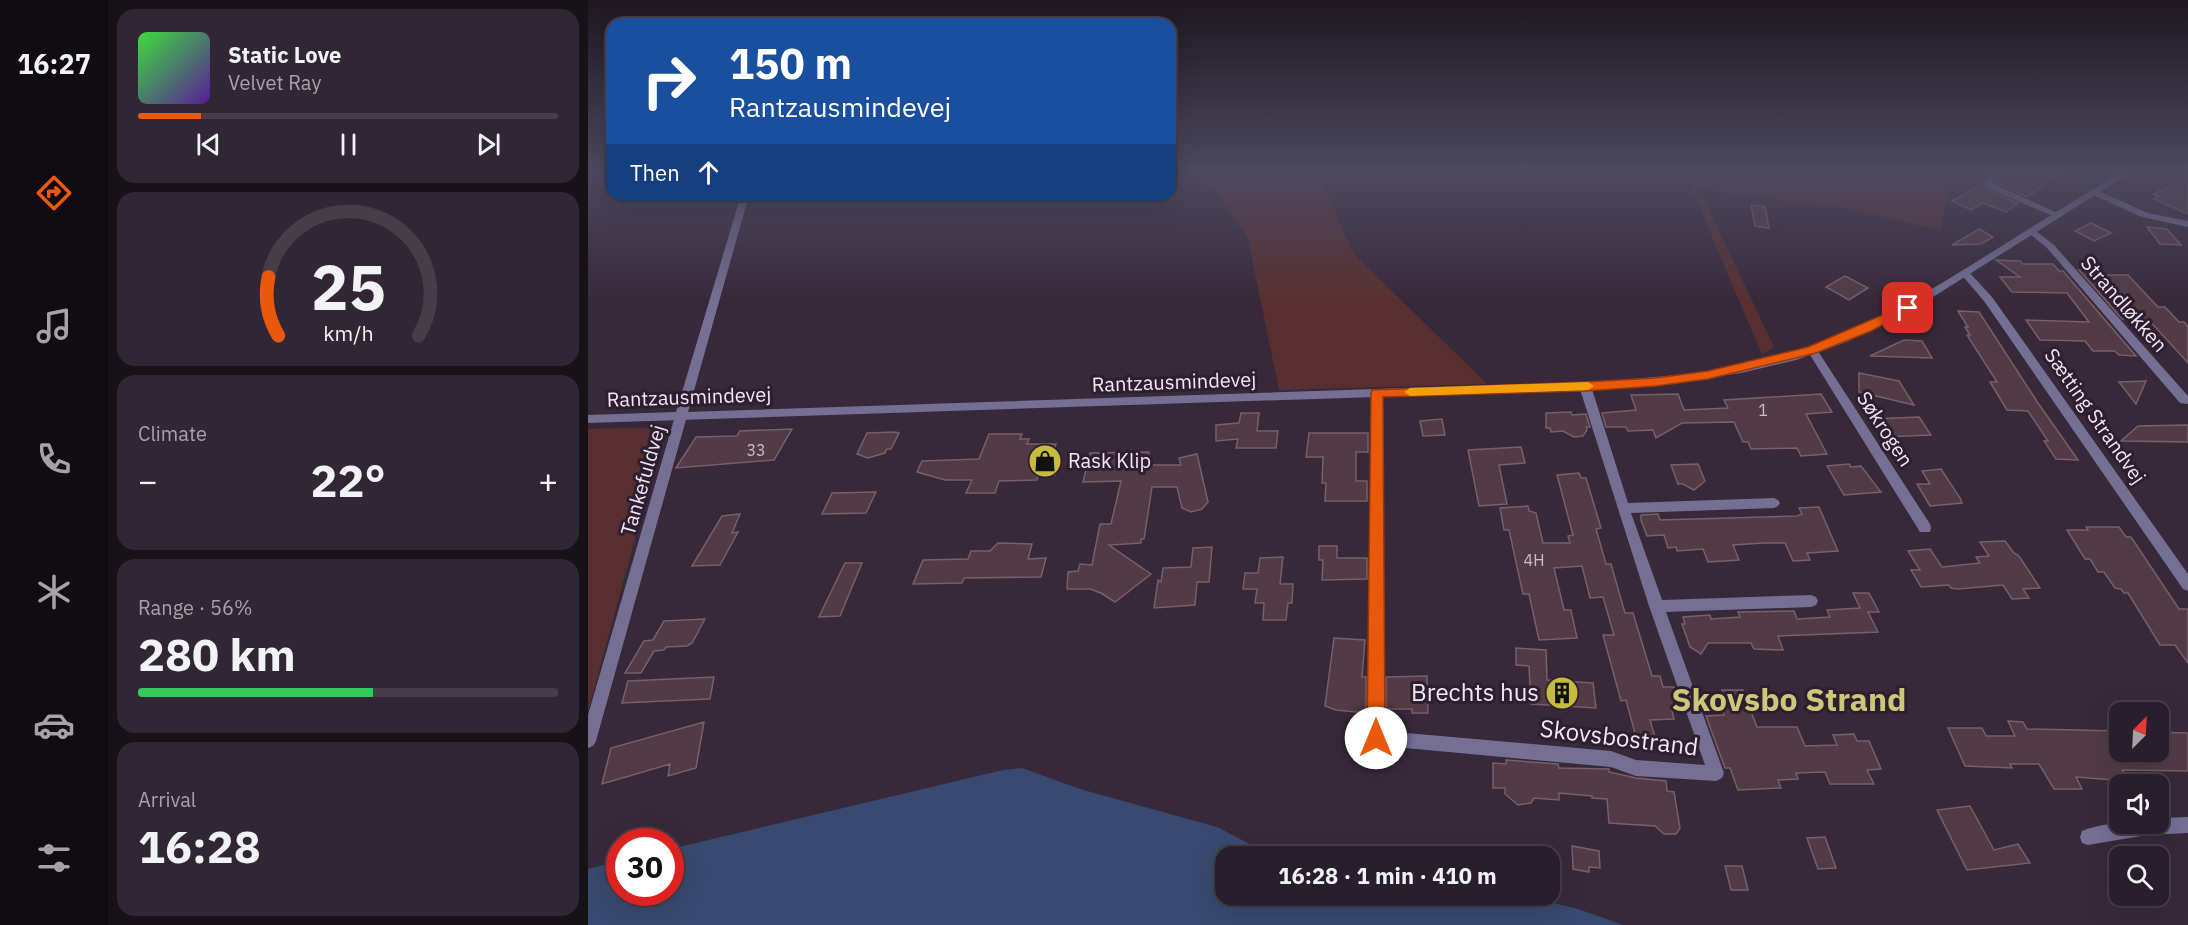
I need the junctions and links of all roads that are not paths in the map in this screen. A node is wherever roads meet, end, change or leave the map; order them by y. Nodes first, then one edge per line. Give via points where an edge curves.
1 (739, 216) edge
2 (2056, 216) edge
3 (2151, 216) edge
4 (2188, 224) edge
5 (2032, 231) junction
6 (1965, 273) junction
7 (1812, 350) junction
8 (1585, 386) junction
9 (1377, 393) junction
10 (2188, 400) edge
11 (681, 416) junction
12 (588, 419) edge
13 (1774, 503) dead end
14 (1623, 508) junction
15 (1925, 528) dead end
16 (2188, 585) edge
17 (1811, 601) dead end
18 (1656, 606) junction
19 (1376, 738) junction
20 (588, 741) edge
21 (1376, 756) dead end
22 (2188, 825) edge
23 (2088, 837) dead end

1 - 11 street, Tankefuldvej
2 - 5 street, Rantzausmindevej
3 - 4 street
5 - 6 street, Rantzausmindevej
5 - 10 street, Strandløkken via 2051,247
6 - 7 street, Rantzausmindevej via 1897,313
6 - 16 street, Sætting Strandvej via 1988,299
7 - 8 street, Rantzausmindevej via 1708,375
7 - 15 street, Søkrogen
8 - 9 street, Rantzausmindevej
8 - 14 street, Skovsbostrand
9 - 11 street, Rantzausmindevej
9 - 19 street
11 - 12 street, Rantzausmindevej
11 - 20 street, Tankefuldvej
13 - 14 street
14 - 18 street, Skovsbostrand
17 - 18 street
18 - 19 street, Skovsbostrand via 1716,773 1636,768 1611,759
19 - 21 street
22 - 23 street

